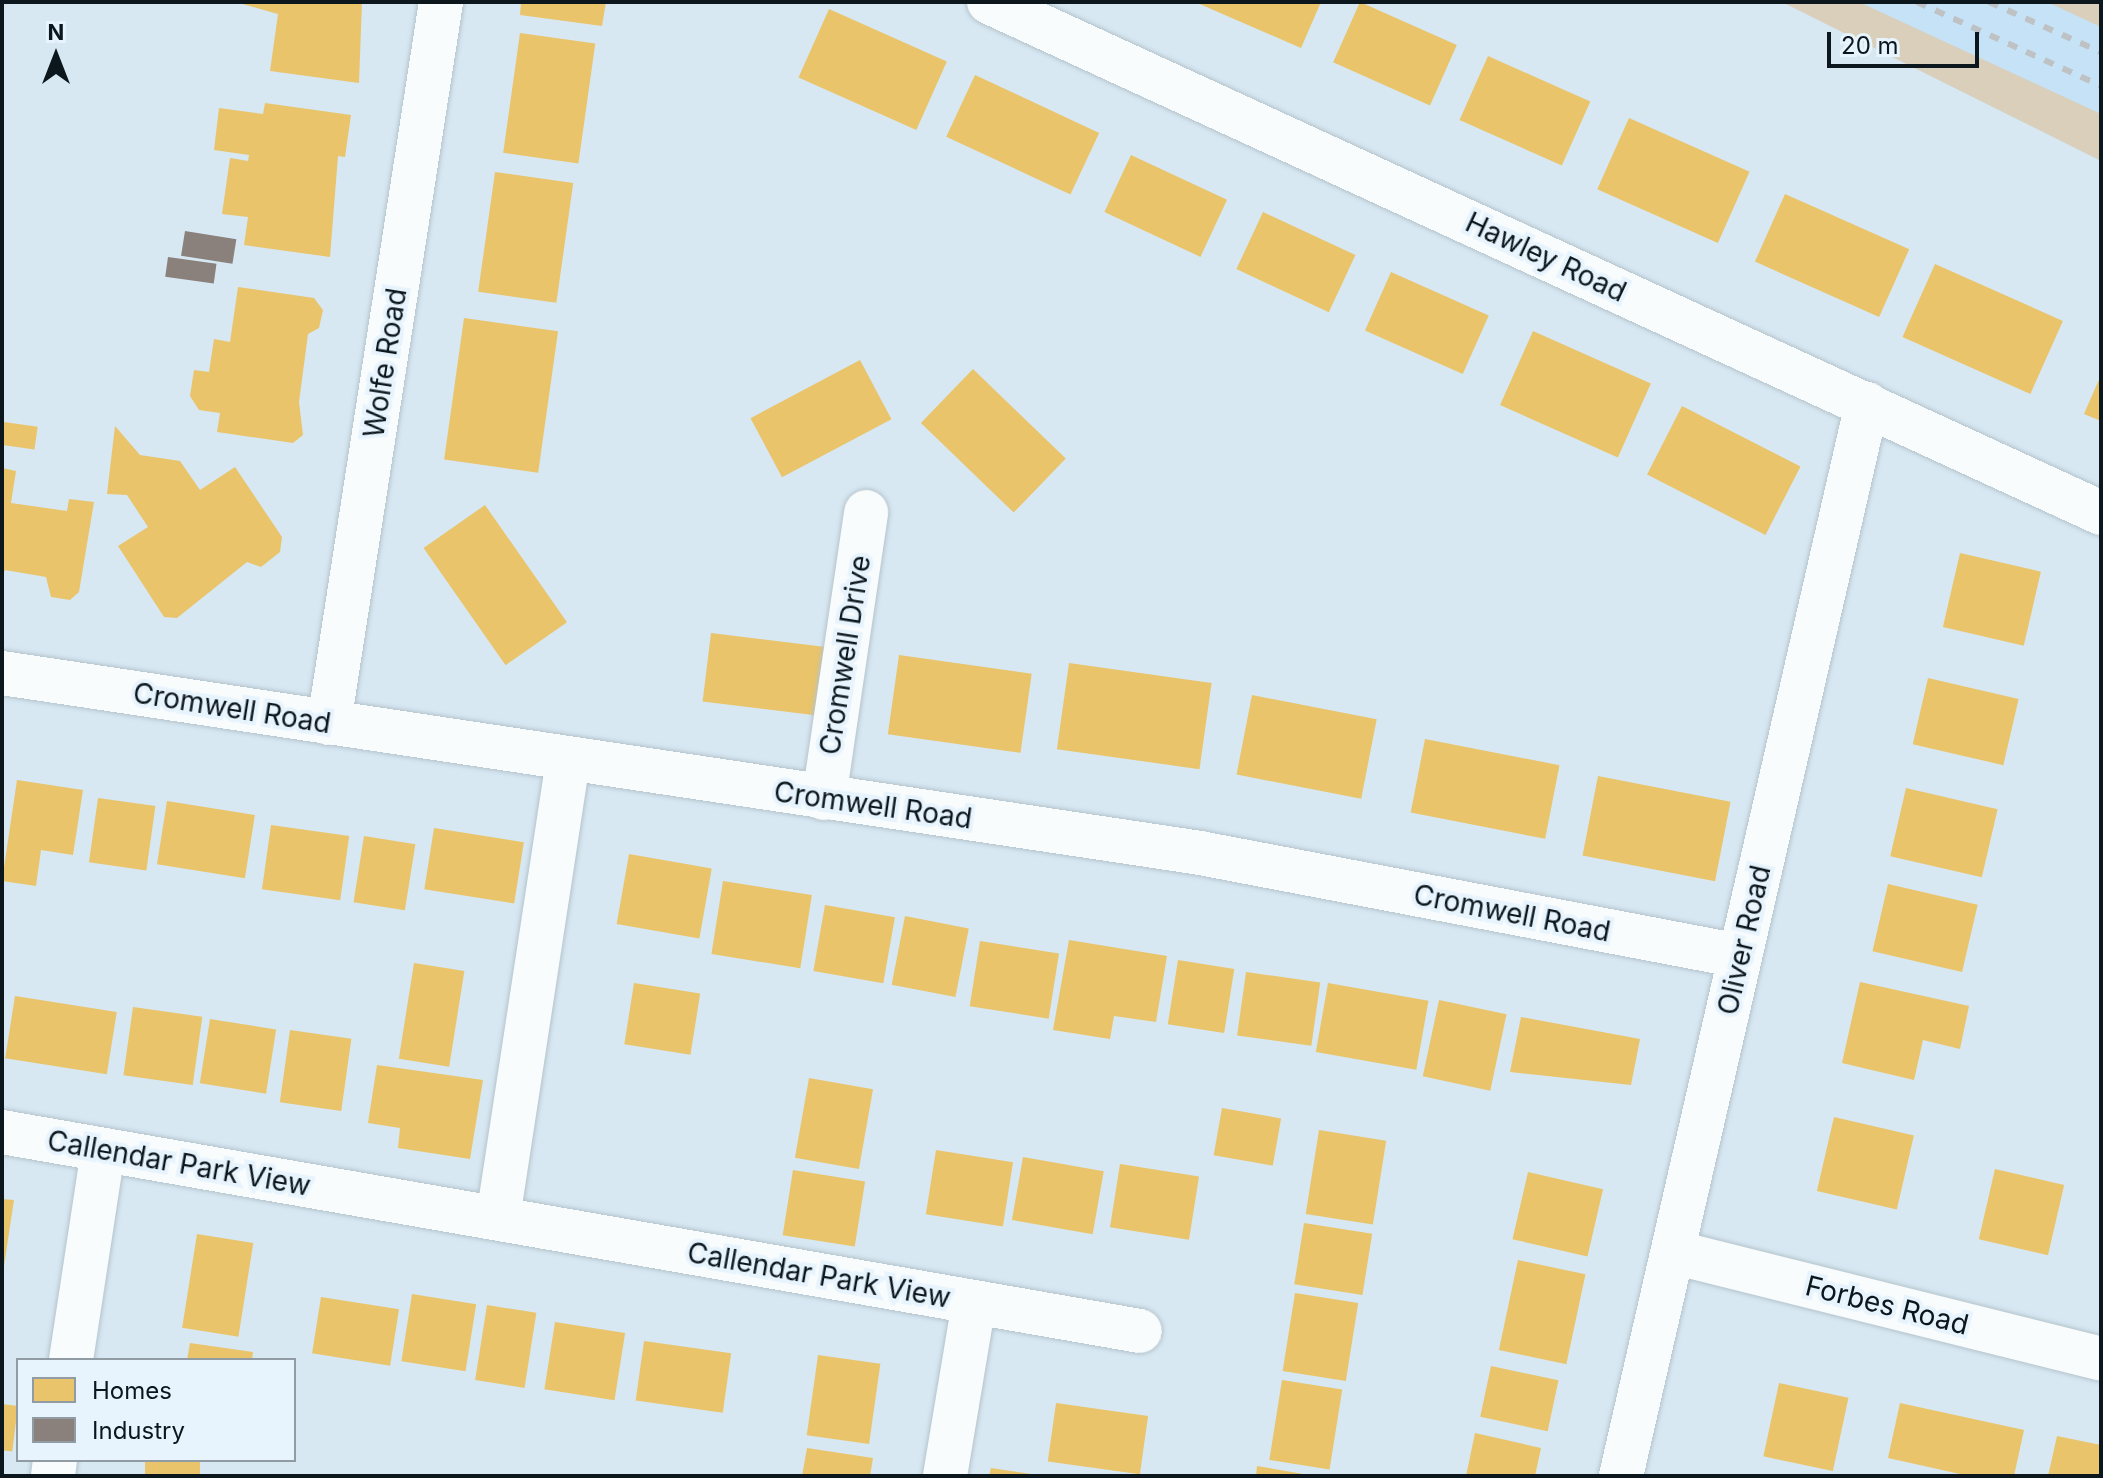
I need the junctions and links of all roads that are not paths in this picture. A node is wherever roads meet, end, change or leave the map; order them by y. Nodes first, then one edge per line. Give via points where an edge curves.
1 (441, 2) edge
2 (989, 2) edge
3 (1867, 404) junction
4 (866, 512) dead end
5 (2101, 513) edge
6 (2, 673) edge
7 (329, 723) junction
8 (568, 761) junction
9 (824, 798) junction
10 (1740, 956) junction
11 (2, 1132) edge
12 (103, 1150) junction
13 (498, 1218) junction
14 (1673, 1252) junction
15 (974, 1302) junction
16 (1140, 1331) dead end
17 (71, 1358) edge
18 (2101, 1359) edge
19 (945, 1476) edge
20 (1621, 1476) edge

1 - 7 street, Wolfe Road
2 - 3 street, Hawley Road
3 - 5 street, Hawley Road
3 - 10 street, Oliver Road
4 - 9 street, Cromwell Drive
6 - 7 street, Cromwell Road
7 - 8 street, Cromwell Road
8 - 9 street, Cromwell Road
8 - 13 street
9 - 10 street, Cromwell Road via 1200,853
10 - 14 street, Oliver Road
11 - 12 street, Callendar Park View
12 - 13 street, Callendar Park View
12 - 17 street
13 - 15 street, Callendar Park View
14 - 18 street, Forbes Road
14 - 20 street, Oliver Road
15 - 16 street, Callendar Park View
15 - 19 street

